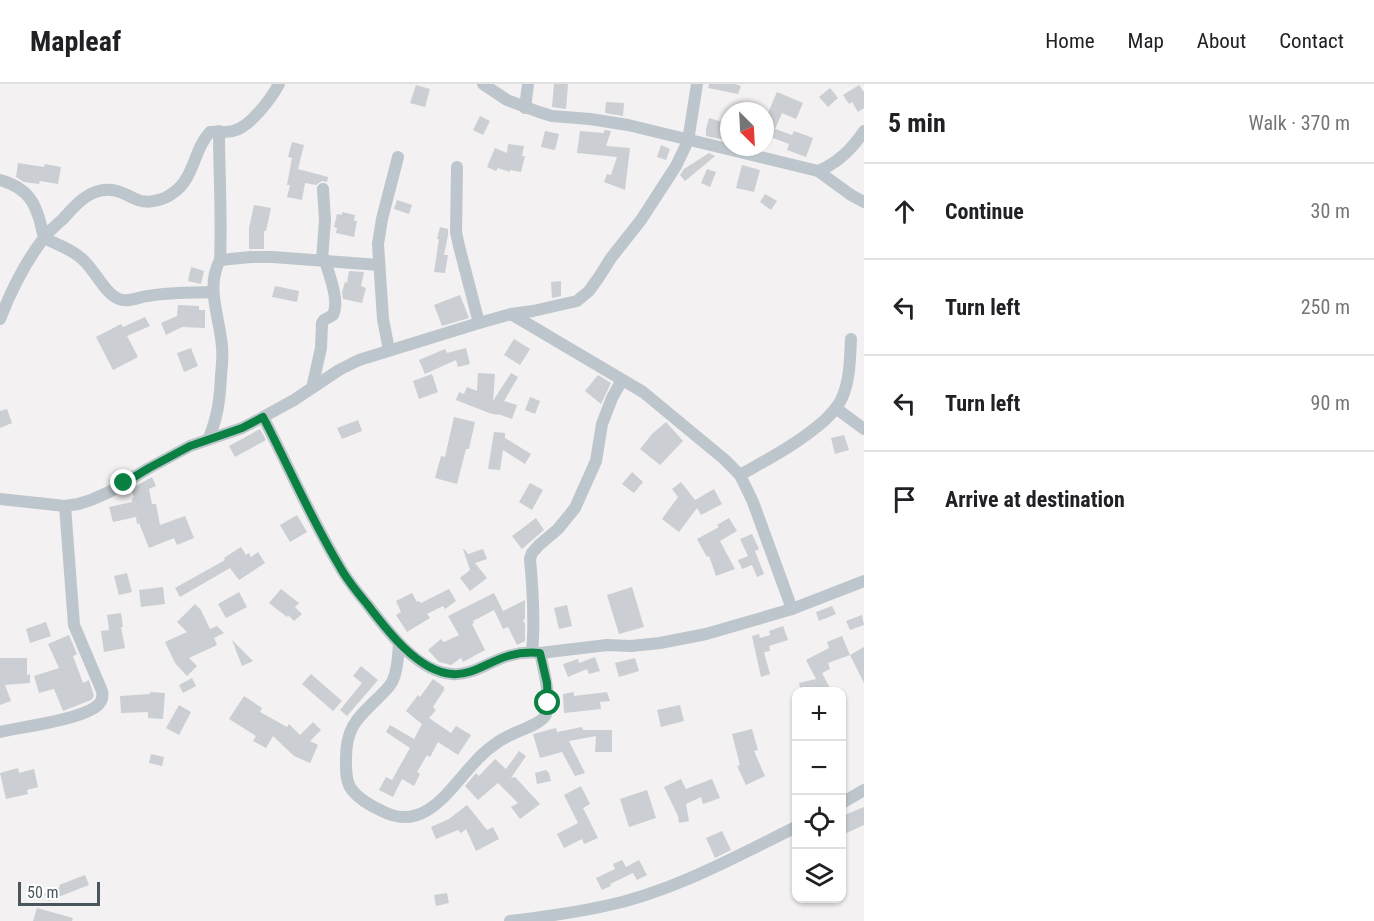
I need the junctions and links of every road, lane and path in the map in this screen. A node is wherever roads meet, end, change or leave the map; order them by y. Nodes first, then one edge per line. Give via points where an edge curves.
1 (279, 84) edge
2 (483, 84) edge
3 (528, 84) edge
4 (696, 84) edge
5 (525, 108) junction
6 (219, 131) junction
7 (864, 131) edge
8 (688, 141) junction
9 (398, 157) dead end
10 (457, 167) dead end
11 (818, 171) junction
12 (0, 180) edge
13 (323, 189) dead end
14 (864, 202) edge
15 (44, 238) junction
16 (220, 260) junction
17 (323, 260) junction
18 (379, 265) junction
19 (213, 292) junction
20 (511, 314) junction
21 (0, 319) edge
22 (479, 323) junction
23 (851, 339) dead end
24 (389, 350) junction
25 (621, 380) junction
26 (312, 388) junction
27 (837, 409) junction
28 (263, 417) junction
29 (864, 429) edge
30 (209, 438) junction
31 (740, 475) junction
32 (0, 499) edge
33 (65, 506) junction
34 (864, 581) edge
35 (792, 609) junction
36 (399, 644) junction
37 (536, 652) junction
38 (0, 732) edge
39 (864, 790) edge
40 (846, 801) edge
41 (792, 829) edge
42 (510, 921) edge

1 - 6 street via 244,126
2 - 5 street
3 - 5 street
4 - 8 street
5 - 8 street via 552,116 628,125
6 - 15 street via 204,138 190,173 171,195 149,202 114,190 91,193
6 - 16 street
7 - 11 street via 842,157
8 - 11 street
8 - 20 street via 641,220 589,291 561,306
9 - 18 street via 380,229
10 - 22 street via 456,232
11 - 14 street
12 - 15 street via 19,187 29,197
13 - 17 street
15 - 19 street via 74,252 122,301
15 - 21 street via 25,266
16 - 17 street via 251,256
16 - 19 street
17 - 18 street
17 - 26 street via 336,307 333,315 322,323
18 - 24 street
19 - 30 street via 222,346 220,400
20 - 22 street
20 - 25 street
22 - 24 street
23 - 27 street via 848,377
24 - 26 street via 359,360
25 - 31 street via 643,392
25 - 37 street via 602,424 596,461 575,508 532,553
26 - 28 street
27 - 29 street
27 - 31 street via 789,448
28 - 30 street
28 - 36 street via 341,569
30 - 33 street via 109,492
31 - 35 street
32 - 33 street
33 - 38 street via 74,625 103,697 100,704 75,716
34 - 35 street
35 - 37 street via 660,643
36 - 37 street via 416,659 450,674 464,674 508,656
36 - 37 street via 393,681 350,730 346,754 351,789 372,806 398,817 428,810 488,750 546,715 547,683
39 - 40 street
41 - 42 street via 681,882 639,897

